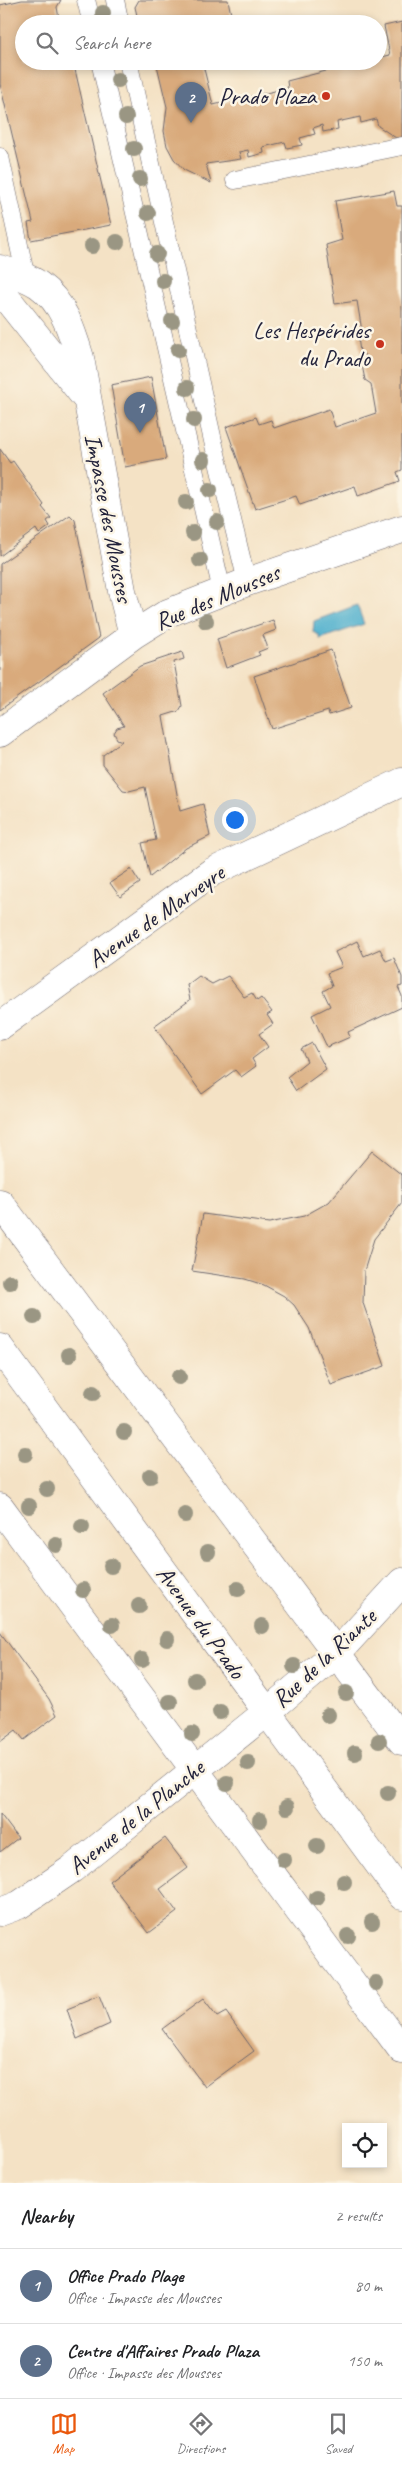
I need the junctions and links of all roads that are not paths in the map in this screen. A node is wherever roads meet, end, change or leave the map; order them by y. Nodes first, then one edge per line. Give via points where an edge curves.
1 (86, 0) edge
2 (114, 0) edge
3 (90, 15) edge
4 (118, 15) edge
5 (102, 70) edge
6 (130, 70) edge
7 (402, 146) edge
8 (0, 157) edge
9 (235, 180) dead end
10 (0, 269) edge
11 (26, 278) junction
12 (0, 290) edge
13 (54, 299) junction
14 (27, 323) junction
15 (87, 400) junction
16 (402, 529) edge
17 (247, 582) junction
18 (222, 592) junction
19 (133, 635) junction
20 (0, 733) edge
21 (402, 782) edge
22 (0, 1026) edge
23 (0, 1203) edge
24 (0, 1348) edge
25 (0, 1507) edge
26 (402, 1582) edge
27 (337, 1653) junction
28 (267, 1712) junction
29 (402, 1741) edge
30 (195, 1769) junction
31 (402, 1896) edge
32 (0, 1912) edge
33 (402, 2050) edge

1 - 3 lane
2 - 4 lane
5 - 18 lane
6 - 17 lane
7 - 9 lane
8 - 11 lane
10 - 11 street, Impasse des Mousses
11 - 13 street, Impasse des Mousses
12 - 14 street, Impasse des Mousses
13 - 14 street
13 - 15 street, Impasse des Mousses via 71,327
14 - 15 street, Impasse des Mousses
15 - 19 street, Impasse des Mousses
16 - 17 street, Rue des Mousses
17 - 18 street, Rue des Mousses
18 - 19 street, Rue des Mousses via 168,613
19 - 20 street, Rue des Mousses
21 - 22 street, Avenue de Marveyre via 212,872
23 - 27 street
24 - 28 street, Avenue du Prado
25 - 30 street
26 - 27 street, Rue de la Riante
27 - 28 street, Rue de la Riante
27 - 29 street
28 - 30 street, Avenue de la Planche
28 - 31 street, Avenue du Prado
30 - 32 street, Avenue de la Planche via 72,1869 20,1905
30 - 33 street

